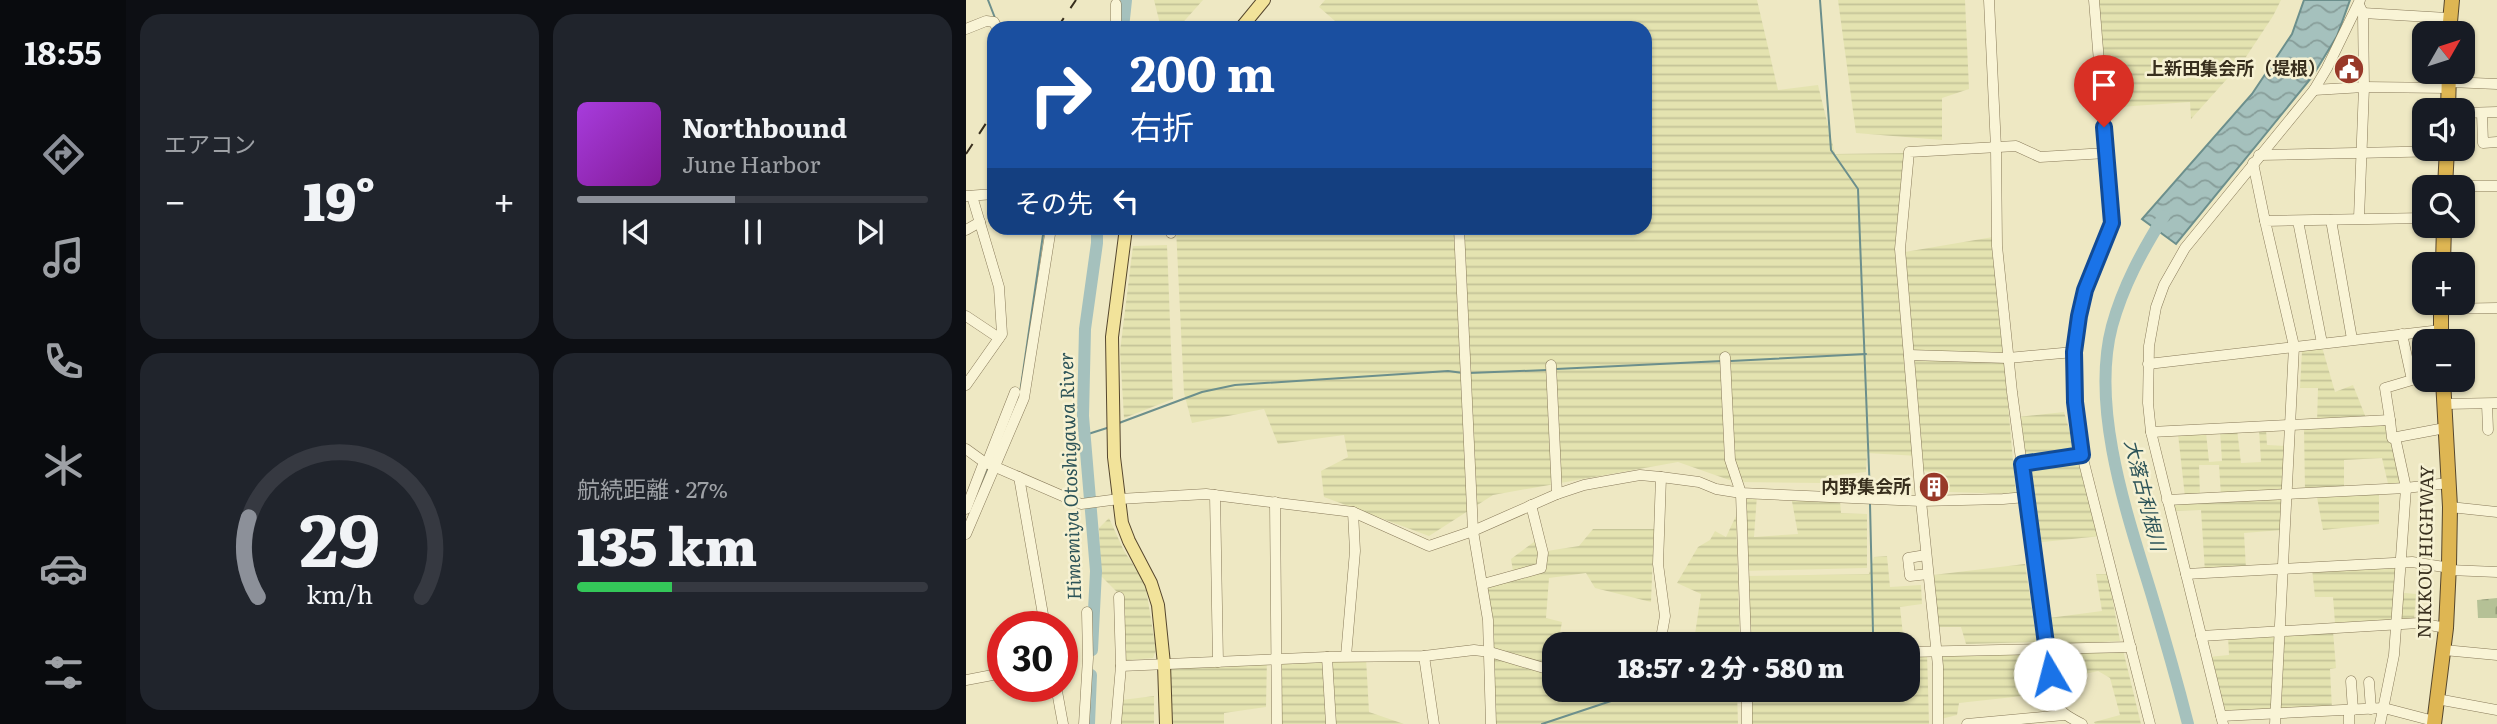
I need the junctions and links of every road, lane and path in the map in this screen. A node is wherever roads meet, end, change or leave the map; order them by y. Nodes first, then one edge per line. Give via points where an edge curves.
1 (1264, 0) edge
2 (1989, 0) edge
3 (2094, 0) edge
4 (2446, 0) edge
5 (2452, 0) edge
6 (1116, 4) dead end
7 (2361, 6) edge
8 (2447, 18) junction
9 (987, 21) edge
10 (1116, 21) edge
11 (1247, 21) edge
12 (2447, 21) edge
13 (2450, 21) edge
14 (966, 29) edge
15 (2475, 83) edge
16 (2412, 84) edge
17 (2497, 84) edge
18 (2364, 87) junction
19 (2314, 90) junction
20 (2497, 112) edge
21 (2475, 113) edge
22 (2482, 113) junction
23 (2497, 142) edge
24 (1996, 148) junction
25 (2412, 151) edge
26 (2106, 153) junction
27 (2361, 153) junction
28 (2256, 159) junction
29 (2475, 186) edge
30 (2497, 186) edge
31 (987, 195) edge
32 (969, 196) edge
33 (2359, 218) junction
34 (2412, 218) edge
35 (2330, 219) junction
36 (2265, 221) junction
37 (2298, 221) junction
38 (980, 222) junction
39 (966, 230) edge
40 (1050, 235) edge
41 (1125, 235) edge
42 (1459, 235) edge
43 (2475, 307) edge
44 (2497, 308) edge
45 (966, 316) edge
46 (2402, 334) junction
47 (2412, 335) edge
48 (999, 338) junction
49 (2352, 340) junction
50 (2322, 343) junction
51 (2294, 346) junction
52 (2074, 352) junction
53 (1909, 355) junction
54 (1725, 356) dead end
55 (2008, 358) junction
56 (1551, 365) dead end
57 (2148, 365) junction
58 (966, 385) edge
59 (1015, 392) dead end
60 (2444, 392) edge
61 (2492, 403) edge
62 (2444, 404) junction
63 (2390, 420) junction
64 (2290, 425) junction
65 (2445, 428) junction
66 (2488, 430) dead end
67 (2151, 432) junction
68 (2395, 437) junction
69 (966, 449) edge
70 (2082, 455) junction
71 (2022, 464) junction
72 (990, 465) junction
73 (1019, 477) junction
74 (1661, 477) junction
75 (2448, 483) junction
76 (2406, 488) junction
77 (1741, 493) junction
78 (1557, 494) junction
79 (2286, 494) junction
80 (1215, 495) junction
81 (2026, 496) junction
82 (2167, 500) junction
83 (1115, 501) junction
84 (1921, 501) junction
85 (1275, 502) junction
86 (1531, 505) junction
87 (2450, 507) junction
88 (966, 509) edge
89 (1353, 512) junction
90 (2497, 512) edge
91 (1473, 531) junction
92 (966, 534) edge
93 (1926, 555) junction
94 (2399, 563) junction
95 (2283, 569) junction
96 (2449, 570) junction
97 (2497, 572) edge
98 (1928, 574) junction
99 (2186, 574) junction
100 (1483, 584) junction
101 (1119, 597) dead end
102 (1042, 611) edge
103 (1087, 612) dead end
104 (2395, 624) junction
105 (2446, 628) junction
106 (2280, 631) junction
107 (1662, 632) edge
108 (1746, 632) edge
109 (2201, 636) junction
110 (2131, 647) junction
111 (2444, 650) junction
112 (2047, 651) junction
113 (1490, 652) junction
114 (1920, 652) edge
115 (1937, 652) junction
116 (2497, 655) edge
117 (1346, 656) junction
118 (1424, 656) junction
119 (1327, 657) junction
120 (1278, 659) junction
121 (1218, 662) junction
122 (1164, 664) junction
123 (1121, 666) junction
124 (1542, 667) edge
125 (987, 676) edge
126 (966, 680) edge
127 (2351, 681) dead end
128 (2370, 682) dead end
129 (2437, 699) junction
130 (1059, 702) edge
131 (1747, 702) edge
132 (2384, 708) junction
133 (2371, 709) junction
134 (2351, 710) junction
135 (2497, 710) edge
136 (2064, 715) junction
137 (2276, 719) edge
138 (2222, 720) edge
139 (2434, 722) edge
140 (1063, 724) edge
141 (1084, 724) edge
142 (1116, 724) edge
143 (1166, 724) edge
144 (1277, 724) edge
145 (1331, 724) edge
146 (1434, 724) edge
147 (1491, 724) edge
148 (1747, 724) edge
149 (1937, 724) edge
150 (1967, 724) edge
151 (2082, 724) edge
152 (2150, 724) edge
153 (2349, 724) edge
154 (2380, 724) edge

1 - 11 main road
2 - 24 street
3 - 26 street
4 - 8 main road
5 - 13 highway
6 - 10 street
7 - 8 street
7 - 18 street
7 - 19 street
8 - 12 main road
9 - 14 street
15 - 17 street
16 - 18 street
18 - 19 street
18 - 27 street
19 - 28 street
20 - 22 street
21 - 22 street
22 - 23 street via 2483,143
24 - 26 street via 2016,146 2040,157
24 - 53 street via 1909,152 1900,249
24 - 55 street via 1997,246
25 - 27 street
26 - 52 street via 2112,223 2085,290
27 - 28 street
27 - 33 street
28 - 36 street
28 - 57 street via 2185,248 2165,285 2156,307
29 - 30 street
31 - 32 street
32 - 38 street
33 - 34 street
33 - 35 street
35 - 37 street
35 - 49 street
36 - 37 street
36 - 51 street
37 - 50 street
38 - 39 street
38 - 48 street via 999,287
40 - 72 street via 1024,398
41 - 83 main road via 1112,337
42 - 91 street
43 - 44 street
45 - 48 street
46 - 47 street
46 - 49 street
46 - 63 street via 2412,380 2385,388
48 - 58 street
49 - 50 street
50 - 51 street
51 - 57 street
51 - 64 street
52 - 55 street
52 - 70 street
53 - 55 street
53 - 84 street
54 - 77 street via 1730,460
55 - 71 street
56 - 78 street
57 - 67 street
59 - 72 street
60 - 62 highway, NIKKOU HIGHWAY
61 - 62 street
61 - 66 street
62 - 65 highway, NIKKOU HIGHWAY
63 - 64 street
63 - 68 street
64 - 67 street
64 - 79 street
65 - 68 street
65 - 75 highway, NIKKOU HIGHWAY
67 - 82 street
68 - 76 street
69 - 72 street
70 - 71 street
70 - 110 street
71 - 81 street
72 - 73 street
72 - 88 street
72 - 92 street
73 - 83 street via 1081,504
73 - 102 street
74 - 77 street
74 - 78 street via 1640,475
74 - 107 street via 1658,564 1665,616
75 - 76 street
75 - 87 highway, NIKKOU HIGHWAY
76 - 79 street
76 - 94 street
77 - 84 street
77 - 108 street
78 - 86 street
79 - 82 street
79 - 95 street
80 - 83 street
80 - 85 street
80 - 121 street
81 - 84 street
81 - 112 street
82 - 99 street
83 - 122 main road via 1158,605
84 - 93 street
85 - 89 street
85 - 120 street
86 - 91 street
86 - 100 street via 1543,553 1541,568
87 - 90 street
87 - 96 highway, NIKKOU HIGHWAY
89 - 91 street via 1429,546
89 - 117 street via 1355,551
91 - 100 street
93 - 98 street
93 - 98 street via 1908,558 1910,576
94 - 95 street
94 - 96 street
94 - 104 street
95 - 99 street
95 - 106 street
96 - 97 street
96 - 105 highway, NIKKOU HIGHWAY
98 - 115 street
99 - 109 street
100 - 113 street
101 - 123 street
103 - 141 street
104 - 105 street
104 - 106 street
104 - 132 street
105 - 111 highway, NIKKOU HIGHWAY
106 - 109 street
106 - 137 street
109 - 138 street
110 - 112 street
110 - 152 street
111 - 116 street
111 - 129 highway, NIKKOU HIGHWAY
112 - 115 street
112 - 136 street via 2053,698
113 - 118 street
113 - 124 street
113 - 147 street
114 - 115 street
115 - 149 street
117 - 118 street
117 - 119 street
118 - 146 street
119 - 120 street
119 - 145 street
120 - 121 street
120 - 144 street
121 - 122 street
122 - 123 street
122 - 143 main road
123 - 142 street
125 - 126 street
127 - 134 street
128 - 133 street
129 - 135 street
129 - 139 highway, NIKKOU HIGHWAY
130 - 140 street
131 - 148 street
132 - 133 street
132 - 139 street
132 - 154 street
133 - 134 street
134 - 137 street
134 - 153 street
136 - 150 street
136 - 151 street
137 - 138 street

